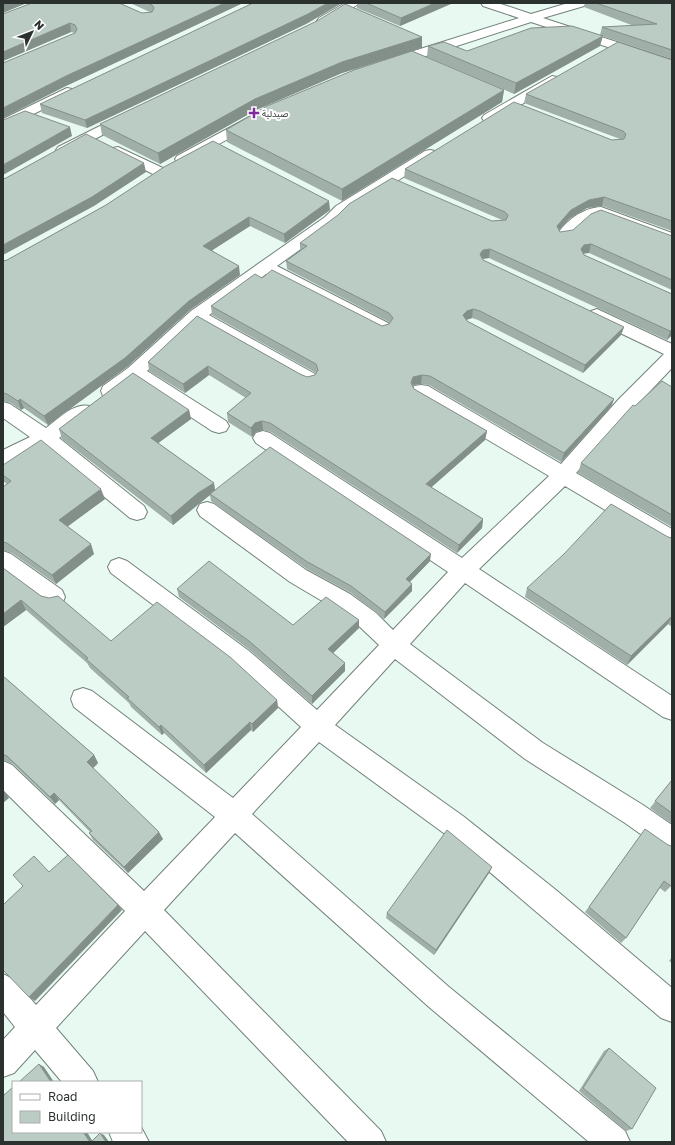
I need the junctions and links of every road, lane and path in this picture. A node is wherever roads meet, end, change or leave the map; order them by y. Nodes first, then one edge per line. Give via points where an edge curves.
1 (488, 3) edge
2 (580, 3) edge
3 (352, 9) edge
4 (530, 19) junction
5 (313, 27) edge
6 (422, 42) dead end
7 (614, 45) junction
8 (436, 48) junction
9 (601, 53) edge
10 (412, 57) junction
11 (671, 62) edge
12 (433, 66) edge
13 (375, 68) edge
14 (561, 75) edge
15 (81, 85) edge
16 (138, 112) edge
17 (26, 113) junction
18 (262, 114) edge
19 (47, 121) edge
20 (3, 125) edge
21 (477, 125) edge
22 (74, 130) edge
23 (88, 135) junction
24 (212, 141) junction
25 (444, 146) edge
26 (226, 148) edge
27 (49, 157) edge
28 (160, 172) junction
29 (147, 180) edge
30 (564, 236) edge
31 (672, 239) edge
32 (265, 266) junction
33 (580, 307) edge
34 (197, 315) junction
35 (382, 327) edge
36 (672, 351) edge
37 (667, 370) edge
38 (136, 372) junction
39 (308, 378) edge
40 (422, 391) dead end
41 (3, 409) edge
42 (219, 426) dead end
43 (46, 438) junction
44 (263, 438) dead end
45 (3, 458) edge
46 (562, 476) junction
47 (207, 510) dead end
48 (137, 512) dead end
49 (672, 539) edge
50 (3, 560) edge
51 (119, 566) dead end
52 (463, 571) junction
53 (54, 597) edge
54 (394, 645) junction
55 (83, 698) dead end
56 (672, 709) edge
57 (318, 727) junction
58 (3, 773) edge
59 (234, 815) junction
60 (672, 840) edge
61 (144, 910) junction
62 (3, 989) edge
63 (672, 1008) edge
64 (35, 1027) junction
65 (3, 1062) edge
66 (81, 1081) edge
67 (126, 1133) edge
68 (133, 1142) edge
69 (370, 1142) edge
70 (614, 1142) edge

1 - 4 street
2 - 4 street
3 - 5 street
4 - 7 street
4 - 8 street
6 - 8 street
7 - 9 street
7 - 11 street
8 - 10 street
10 - 12 street
10 - 13 street
14 - 21 street
15 - 17 street
16 - 23 street
17 - 19 street
17 - 20 street
18 - 24 street
22 - 23 street
23 - 27 street
23 - 28 street
24 - 26 street
24 - 28 street
25 - 32 street via 397,182 335,205 331,220
28 - 29 street
30 - 31 street via 588,214 601,212
32 - 34 street
32 - 35 street
33 - 36 street
34 - 38 street
34 - 39 street
37 - 46 street via 618,402
38 - 42 street
38 - 43 street
40 - 46 street
41 - 43 street
43 - 45 street
43 - 48 street
44 - 52 street
46 - 49 street
46 - 52 street
47 - 54 street via 298,576 342,601 368,620
50 - 53 street
51 - 57 street via 241,658
52 - 54 street
52 - 56 street
54 - 57 street
54 - 60 street via 534,751
55 - 59 street
57 - 59 street
57 - 63 street via 454,825
58 - 61 street
59 - 61 street
59 - 70 street via 439,997
61 - 64 street
61 - 69 street
62 - 64 street
64 - 65 street
64 - 66 street
67 - 68 street

